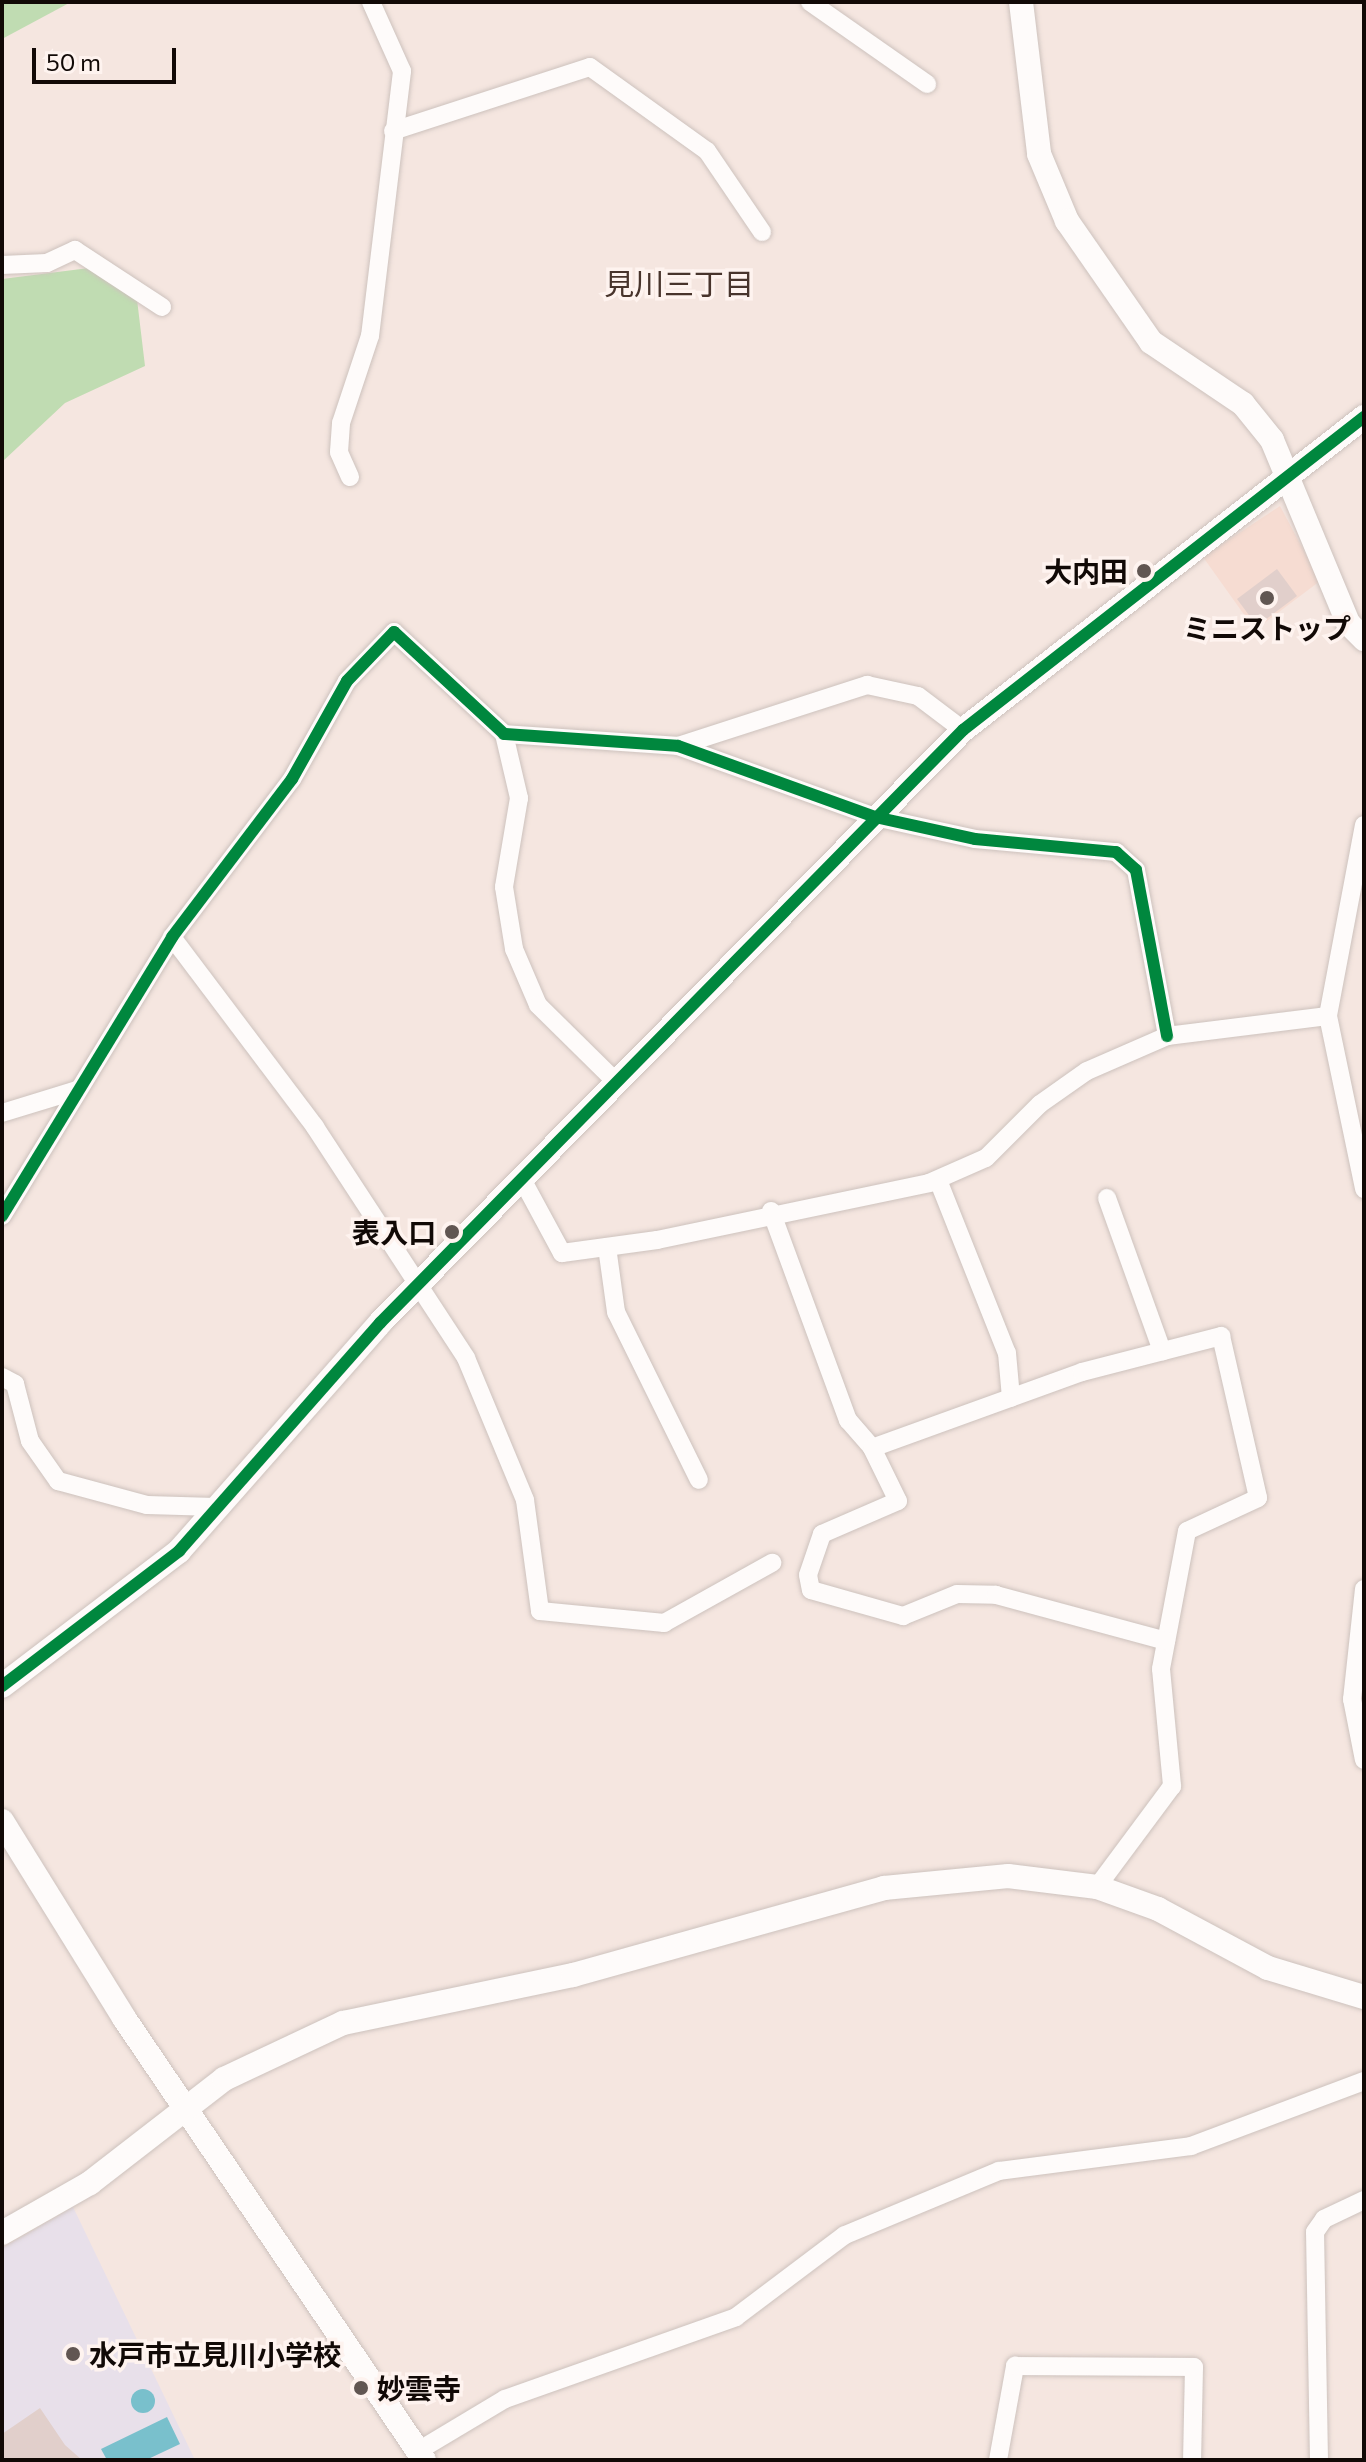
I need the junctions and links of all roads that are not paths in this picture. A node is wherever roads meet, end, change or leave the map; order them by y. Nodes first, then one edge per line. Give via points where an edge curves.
1 (371, 2) edge
2 (810, 2) edge
3 (1021, 2) edge
4 (927, 84) dead end
5 (393, 131) junction
6 (762, 232) dead end
7 (2, 265) edge
8 (162, 307) dead end
9 (1364, 417) edge
10 (350, 477) dead end
11 (1290, 478) junction
12 (1364, 639) edge
13 (963, 730) junction
14 (504, 734) junction
15 (678, 746) junction
16 (875, 817) junction
17 (1364, 825) edge
18 (172, 937) junction
19 (1328, 1016) junction
20 (1167, 1036) junction
21 (614, 1080) junction
22 (77, 1090) junction
23 (2, 1113) edge
24 (938, 1180) junction
25 (523, 1181) junction
26 (1364, 1189) edge
27 (1107, 1198) dead end
28 (771, 1211) junction
29 (2, 1216) edge
30 (607, 1247) junction
31 (421, 1286) junction
32 (1162, 1351) junction
33 (2, 1377) edge
34 (1011, 1398) junction
35 (872, 1448) junction
36 (699, 1480) dead end
37 (215, 1507) junction
38 (772, 1563) dead end
39 (1364, 1589) edge
40 (1166, 1641) junction
41 (2, 1686) edge
42 (1364, 1760) edge
43 (2, 1821) edge
44 (1097, 1887) junction
45 (1364, 1997) edge
46 (1364, 2081) edge
47 (187, 2105) junction
48 (1364, 2200) edge
49 (2, 2233) edge
50 (421, 2456) edge
51 (998, 2460) edge
52 (1192, 2460) edge
53 (1319, 2460) edge

1 - 5 street via 402,71
2 - 4 street
3 - 11 street via 1037,147 1067,221 1151,342 1243,404
5 - 6 street via 590,67 707,151
5 - 10 street via 370,336 341,423 339,452
7 - 8 street via 47,263 75,250
9 - 11 street
11 - 12 street via 1348,623
11 - 13 street
13 - 15 street via 918,696 867,685
13 - 16 street
14 - 15 street
14 - 18 street via 407,640 387,635 347,681 252,837
14 - 21 street via 519,798 504,887 514,949 538,1005
15 - 16 street
16 - 20 street via 975,839 1116,852 1136,870
16 - 21 street
17 - 19 street
18 - 22 street
18 - 31 street via 315,1127
19 - 20 street
19 - 26 street
20 - 24 street via 1087,1071 1040,1104 986,1158
21 - 25 street
22 - 23 street
22 - 29 street
24 - 28 street
24 - 34 street via 1007,1353
25 - 30 street via 562,1253
25 - 31 street
27 - 32 street
28 - 30 street
28 - 35 street via 848,1420
30 - 36 street via 616,1312
31 - 37 street
31 - 38 street via 466,1358 514,1469 533,1543 540,1611 664,1623
32 - 34 street
32 - 40 street via 1221,1336 1258,1498 1187,1531
33 - 37 street via 15,1384 30,1441 58,1481 147,1505
34 - 35 street
35 - 40 street via 898,1501 822,1534 808,1575 811,1590 903,1616 957,1594 996,1595
37 - 41 street via 143,1584
39 - 42 street via 1352,1699
40 - 44 street via 1161,1669 1172,1786
43 - 47 street
44 - 45 street via 1158,1909 1268,1968
44 - 47 street via 1008,1876 884,1888 573,1975 343,2023 254,2062
46 - 50 street via 1191,2146 999,2171 845,2235 736,2317 505,2399
47 - 49 street via 110,2169
47 - 50 street
48 - 53 street via 1324,2219 1315,2232
51 - 52 street via 1015,2366 1194,2367

